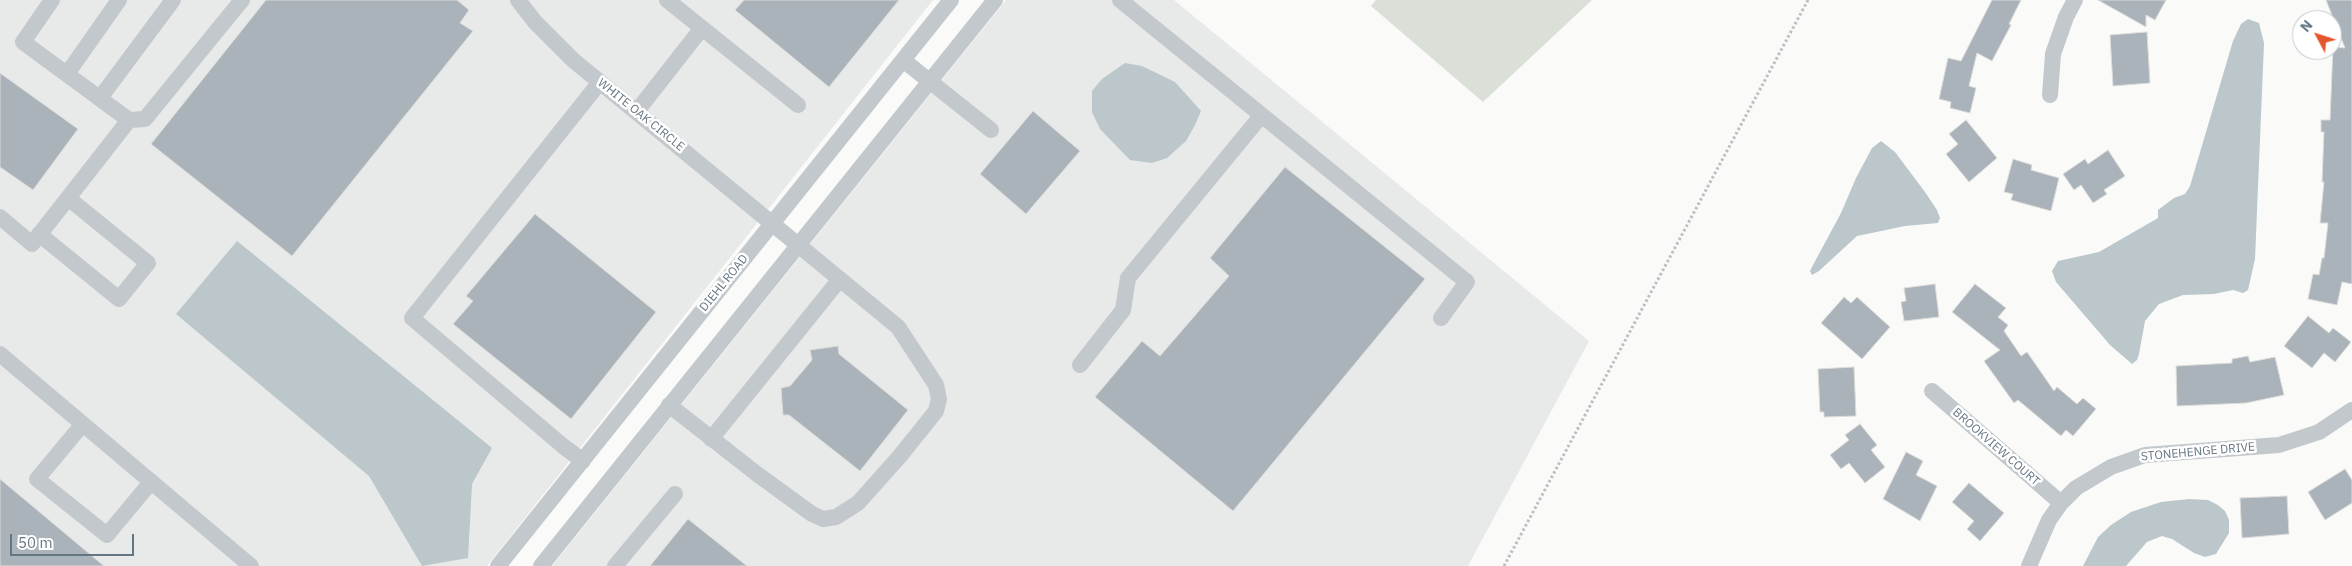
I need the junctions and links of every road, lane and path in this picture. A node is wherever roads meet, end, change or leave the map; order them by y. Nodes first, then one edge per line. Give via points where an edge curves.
1 (52, 0) edge
2 (119, 0) edge
3 (173, 0) edge
4 (242, 0) edge
5 (518, 0) edge
6 (667, 0) edge
7 (951, 0) edge
8 (994, 0) edge
9 (1120, 0) edge
10 (1808, 0) edge
11 (2075, 0) edge
12 (702, 28) junction
13 (903, 60) junction
14 (67, 74) junction
15 (600, 82) junction
16 (929, 82) junction
17 (2050, 95) dead end
18 (100, 98) junction
19 (798, 105) dead end
20 (637, 111) junction
21 (1261, 116) junction
22 (129, 120) junction
23 (991, 130) dead end
24 (68, 198) junction
25 (0, 217) edge
26 (772, 223) junction
27 (39, 234) junction
28 (798, 244) junction
29 (840, 279) junction
30 (1441, 318) dead end
31 (0, 354) edge
32 (1080, 365) dead end
33 (1932, 391) dead end
34 (669, 405) junction
35 (2352, 410) edge
36 (82, 425) junction
37 (711, 439) junction
38 (583, 460) junction
39 (151, 482) junction
40 (675, 494) dead end
41 (2061, 503) junction
42 (251, 566) edge
43 (498, 566) edge
44 (541, 566) edge
45 (615, 566) edge
46 (1504, 566) edge
47 (2029, 566) edge

1 - 14 street via 23,42
2 - 14 street
3 - 18 street
4 - 22 street via 145,119
5 - 15 street, WHITE OAK CIRCLE via 555,43
6 - 12 street
7 - 13 street, DIEHL ROAD
8 - 16 street
9 - 21 street
10 - 46 path
11 - 17 street via 2053,54
12 - 19 street
12 - 20 street
13 - 16 street
13 - 26 street, DIEHL ROAD
14 - 18 street
15 - 20 street, WHITE OAK CIRCLE
15 - 38 street via 412,318
16 - 23 street
16 - 28 street
18 - 22 street
20 - 26 street, WHITE OAK CIRCLE
21 - 30 street via 1467,282
21 - 32 street via 1128,278 1123,310
22 - 24 street
24 - 27 street
24 - 27 street via 148,263 119,299
25 - 27 street via 32,244
26 - 28 street, WHITE OAK CIRCLE
26 - 38 street, DIEHL ROAD
28 - 29 street, WHITE OAK CIRCLE
28 - 34 street
29 - 37 street
29 - 37 street, WHITE OAK CIRCLE via 898,327 936,386 939,399 936,411 900,456 858,503 836,517 823,520
31 - 36 street
33 - 41 street, BROOKVIEW COURT
34 - 37 street
34 - 44 street
35 - 41 street, STONEHENGE DRIVE via 2319,432 2279,445 2167,452 2128,459 2093,476
36 - 39 street
36 - 39 street via 37,479 107,535
38 - 43 street, DIEHL ROAD
39 - 42 street
40 - 45 street
41 - 47 street, STONEHENGE DRIVE via 2049,520

